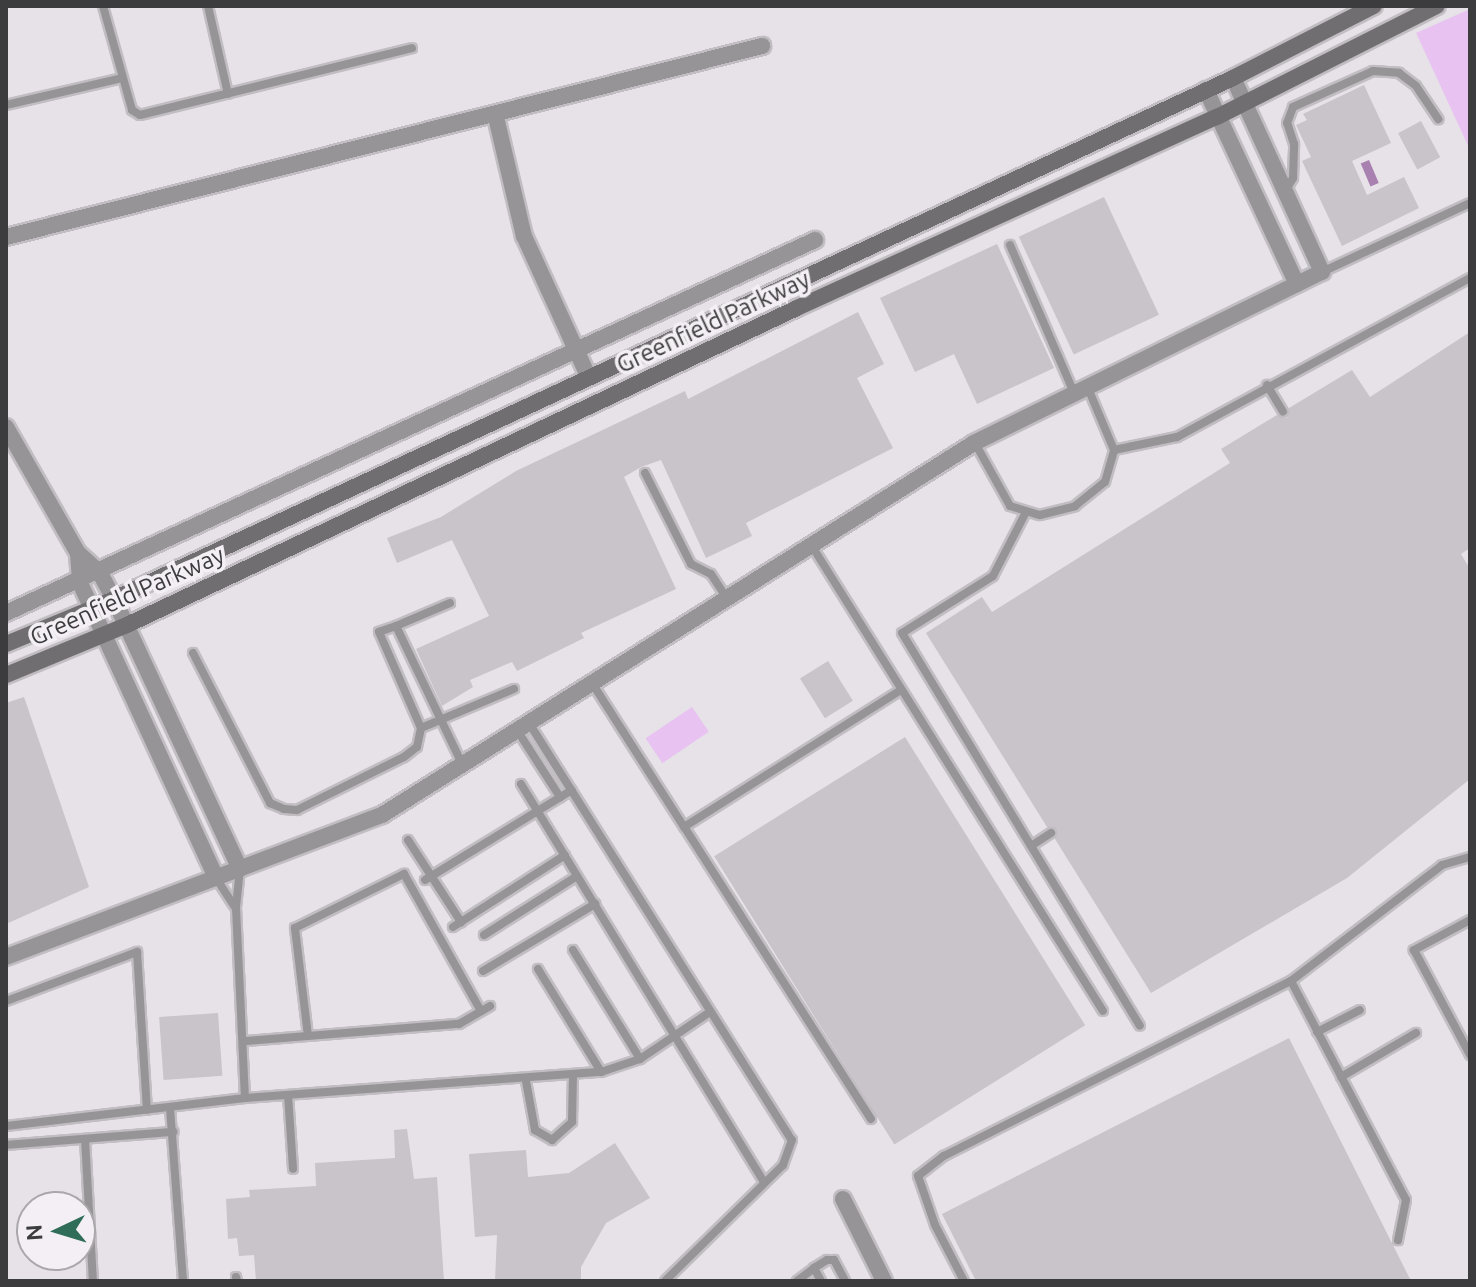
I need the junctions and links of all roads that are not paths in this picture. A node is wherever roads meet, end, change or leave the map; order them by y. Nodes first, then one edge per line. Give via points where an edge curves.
1 (103, 6) edge
2 (220, 6) edge
3 (1374, 6) edge
4 (1437, 6) edge
5 (208, 7) edge
6 (762, 46) dead end
7 (412, 48) dead end
8 (122, 78) junction
9 (1233, 78) junction
10 (1206, 90) junction
11 (228, 94) junction
12 (1244, 104) junction
13 (6, 105) edge
14 (496, 117) junction
15 (1217, 117) junction
16 (1438, 119) dead end
17 (1284, 194) junction
18 (1470, 203) edge
19 (6, 237) edge
20 (815, 240) dead end
21 (1010, 245) dead end
22 (1322, 272) junction
23 (1470, 278) edge
24 (1297, 284) junction
25 (576, 351) junction
26 (588, 376) junction
27 (1267, 385) junction
28 (1081, 391) junction
29 (1283, 412) dead end
30 (6, 427) edge
31 (974, 443) junction
32 (1114, 450) junction
33 (645, 473) dead end
34 (1026, 512) junction
35 (809, 542) junction
36 (78, 553) junction
37 (100, 573) junction
38 (80, 583) junction
39 (726, 597) junction
40 (114, 599) junction
41 (450, 603) dead end
42 (93, 609) junction
43 (6, 613) edge
44 (127, 625) junction
45 (396, 626) junction
46 (107, 635) junction
47 (6, 644) edge
48 (193, 653) dead end
49 (6, 675) edge
50 (592, 682) junction
51 (514, 689) dead end
52 (901, 690) junction
53 (440, 722) junction
54 (523, 726) junction
55 (421, 728) junction
56 (462, 764) junction
57 (521, 784) dead end
58 (572, 790) junction
59 (560, 797) junction
60 (537, 811) junction
61 (684, 827) junction
62 (1051, 833) dead end
63 (408, 840) dead end
64 (1031, 846) junction
65 (565, 855) junction
66 (1470, 857) edge
67 (240, 869) junction
68 (577, 876) junction
69 (216, 878) junction
70 (429, 878) junction
71 (595, 904) junction
72 (236, 908) junction
73 (1470, 920) edge
74 (484, 935) dead end
75 (573, 950) dead end
76 (6, 957) edge
77 (538, 969) dead end
78 (483, 971) dead end
79 (1291, 981) junction
80 (6, 1001) edge
81 (490, 1006) dead end
82 (1360, 1010) dead end
83 (481, 1011) junction
84 (1103, 1011) dead end
85 (710, 1012) junction
86 (1140, 1026) dead end
87 (1317, 1032) junction
88 (1416, 1033) dead end
89 (676, 1035) junction
90 (308, 1036) junction
91 (246, 1041) junction
92 (1470, 1055) edge
93 (640, 1059) junction
94 (601, 1072) junction
95 (573, 1076) junction
96 (1341, 1077) junction
97 (526, 1081) junction
98 (288, 1095) junction
99 (245, 1098) junction
100 (170, 1108) junction
101 (147, 1110) junction
102 (871, 1119) dead end
103 (6, 1126) edge
104 (173, 1132) junction
105 (85, 1139) junction
106 (6, 1145) edge
107 (293, 1169) dead end
108 (764, 1182) junction
109 (843, 1199) dead end
110 (1398, 1240) dead end
111 (814, 1268) junction
112 (93, 1281) edge
113 (183, 1281) edge
114 (665, 1281) edge
115 (797, 1281) edge
116 (821, 1281) edge
117 (845, 1281) edge
118 (884, 1281) edge
119 (964, 1281) edge

1 - 8 lane
2 - 5 lane
3 - 9 main road, Greenfield Parkway
4 - 12 main road, Greenfield Parkway
5 - 11 lane
6 - 14 street
7 - 11 lane
8 - 11 lane via 132,110 140,115
8 - 13 lane
9 - 10 main road, Greenfield Parkway
9 - 12 street
10 - 15 street
10 - 26 main road, Greenfield Parkway
12 - 15 main road, Greenfield Parkway
12 - 17 street
14 - 19 street
14 - 25 street via 524,236
15 - 24 street
15 - 44 main road, Greenfield Parkway via 797,308
16 - 17 lane via 1416,86 1399,73 1373,71 1293,107 1287,123 1294,144 1293,178
17 - 22 street
18 - 22 lane
20 - 25 street
21 - 28 lane
22 - 24 street
23 - 27 lane
24 - 28 street
25 - 26 street
25 - 37 street
26 - 40 main road, Greenfield Parkway
27 - 29 lane
27 - 32 lane via 1177,437
28 - 31 street
28 - 32 lane
30 - 36 street
31 - 34 lane via 1010,506
31 - 35 street
32 - 34 lane via 1105,482 1090,497 1058,513
33 - 39 lane via 691,564 711,574
34 - 64 lane via 993,576 902,633
35 - 39 street
35 - 52 lane
36 - 37 street
36 - 38 street
37 - 38 street
37 - 40 street
38 - 42 street
38 - 43 street
39 - 50 street
40 - 42 main road, Greenfield Parkway
40 - 44 street
41 - 45 lane
42 - 46 street
42 - 47 main road, Greenfield Parkway
44 - 46 main road, Greenfield Parkway
44 - 67 street
45 - 53 lane
45 - 55 lane via 379,632
46 - 49 main road, Greenfield Parkway
46 - 69 street
48 - 55 lane via 270,803 284,809 297,810 404,757 417,747
50 - 54 street
50 - 61 lane
51 - 53 lane
52 - 61 lane
52 - 84 lane
53 - 55 lane
53 - 56 lane
54 - 56 street
54 - 58 lane
54 - 59 lane
56 - 67 street via 382,815
57 - 60 lane
58 - 59 lane
58 - 85 lane
59 - 60 lane
60 - 65 lane
60 - 70 lane
61 - 102 lane
62 - 64 lane
63 - 70 lane
64 - 86 lane
65 - 68 lane
65 - 70 lane via 457,925
66 - 79 lane via 1442,865
67 - 69 street
67 - 72 lane
68 - 71 lane
68 - 74 lane
69 - 72 lane
69 - 76 street
71 - 78 lane
71 - 89 lane
72 - 91 lane
73 - 92 lane via 1414,950
75 - 93 lane
77 - 94 lane
79 - 87 lane
79 - 119 lane via 944,1156 918,1176 935,1225
80 - 101 lane via 137,952
81 - 83 lane
82 - 87 lane
83 - 90 lane via 459,1024
83 - 90 lane via 404,874 295,928
85 - 89 lane
85 - 108 lane via 792,1140 783,1165
87 - 96 lane
88 - 96 lane
89 - 93 lane
89 - 108 lane
90 - 91 lane
91 - 99 lane
93 - 94 lane
94 - 95 lane
95 - 97 lane
95 - 97 lane via 572,1122 552,1140 535,1130
96 - 110 lane via 1406,1200
97 - 98 lane
98 - 99 lane
98 - 107 lane
99 - 100 lane
100 - 101 lane
100 - 104 lane
101 - 103 lane
104 - 105 lane
104 - 113 lane
105 - 106 lane
105 - 112 lane
108 - 114 lane
109 - 118 street
111 - 115 lane
111 - 116 lane
111 - 117 lane via 834,1260

